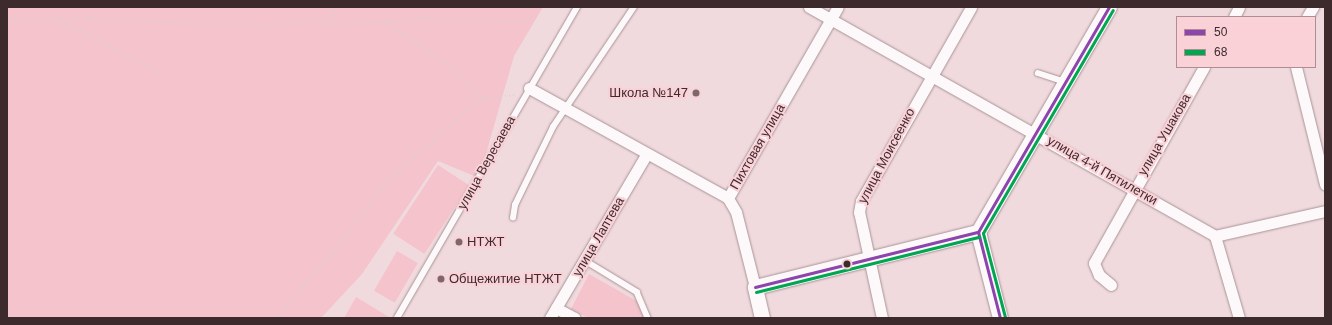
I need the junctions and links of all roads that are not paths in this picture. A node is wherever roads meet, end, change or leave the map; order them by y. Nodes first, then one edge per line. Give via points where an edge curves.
1 (577, 7) edge
2 (634, 7) edge
3 (810, 7) edge
4 (838, 7) edge
5 (971, 7) edge
6 (1109, 7) edge
7 (1239, 7) edge
8 (1313, 7) edge
9 (1234, 16) edge
10 (1308, 16) edge
11 (831, 19) junction
12 (1203, 68) edge
13 (1296, 68) edge
14 (1038, 73) dead end
15 (932, 75) junction
16 (1065, 82) junction
17 (529, 88) junction
18 (568, 110) junction
19 (1035, 132) junction
20 (646, 155) junction
21 (1325, 184) edge
22 (1134, 189) junction
23 (728, 198) junction
24 (1325, 211) edge
25 (514, 218) dead end
26 (978, 232) junction
27 (1215, 236) junction
28 (586, 261) junction
29 (868, 261) junction
30 (1111, 286) dead end
31 (755, 287) junction
32 (556, 308) junction
33 (397, 318) edge
34 (550, 318) edge
35 (574, 318) edge
36 (648, 318) edge
37 (762, 318) edge
38 (882, 318) edge
39 (1000, 318) edge
40 (1239, 318) edge

1 - 17 lane, улица Вересаева
2 - 18 lane
3 - 11 street, улица 4-й Пятилетки
4 - 11 street, Пихтовая улица
5 - 15 street, улица Моисеенко
6 - 16 street
7 - 9 street
8 - 10 street
11 - 15 street, улица 4-й Пятилетки
11 - 23 street, Пихтовая улица
12 - 22 street, улица Ушакова
13 - 21 street
14 - 16 lane
15 - 19 street, улица 4-й Пятилетки
15 - 29 street, улица Моисеенко via 861,201 859,212
16 - 19 street
17 - 18 street
17 - 33 lane, улица Вересаева
18 - 20 street
18 - 25 lane via 553,128 514,205
19 - 22 street, улица 4-й Пятилетки
19 - 26 street
20 - 23 street
20 - 28 street, улица Лаптева
22 - 27 street, улица 4-й Пятилетки
22 - 30 street, улица Ушакова via 1094,263 1099,275
23 - 31 street, Пихтовая улица via 736,212
24 - 27 street
26 - 29 street
26 - 39 street
27 - 40 street
28 - 32 street, улица Лаптева
28 - 36 lane via 637,292
29 - 31 street
29 - 38 street, улица Моисеенко
31 - 37 street, Пихтовая улица
32 - 34 street, улица Лаптева
32 - 35 street

